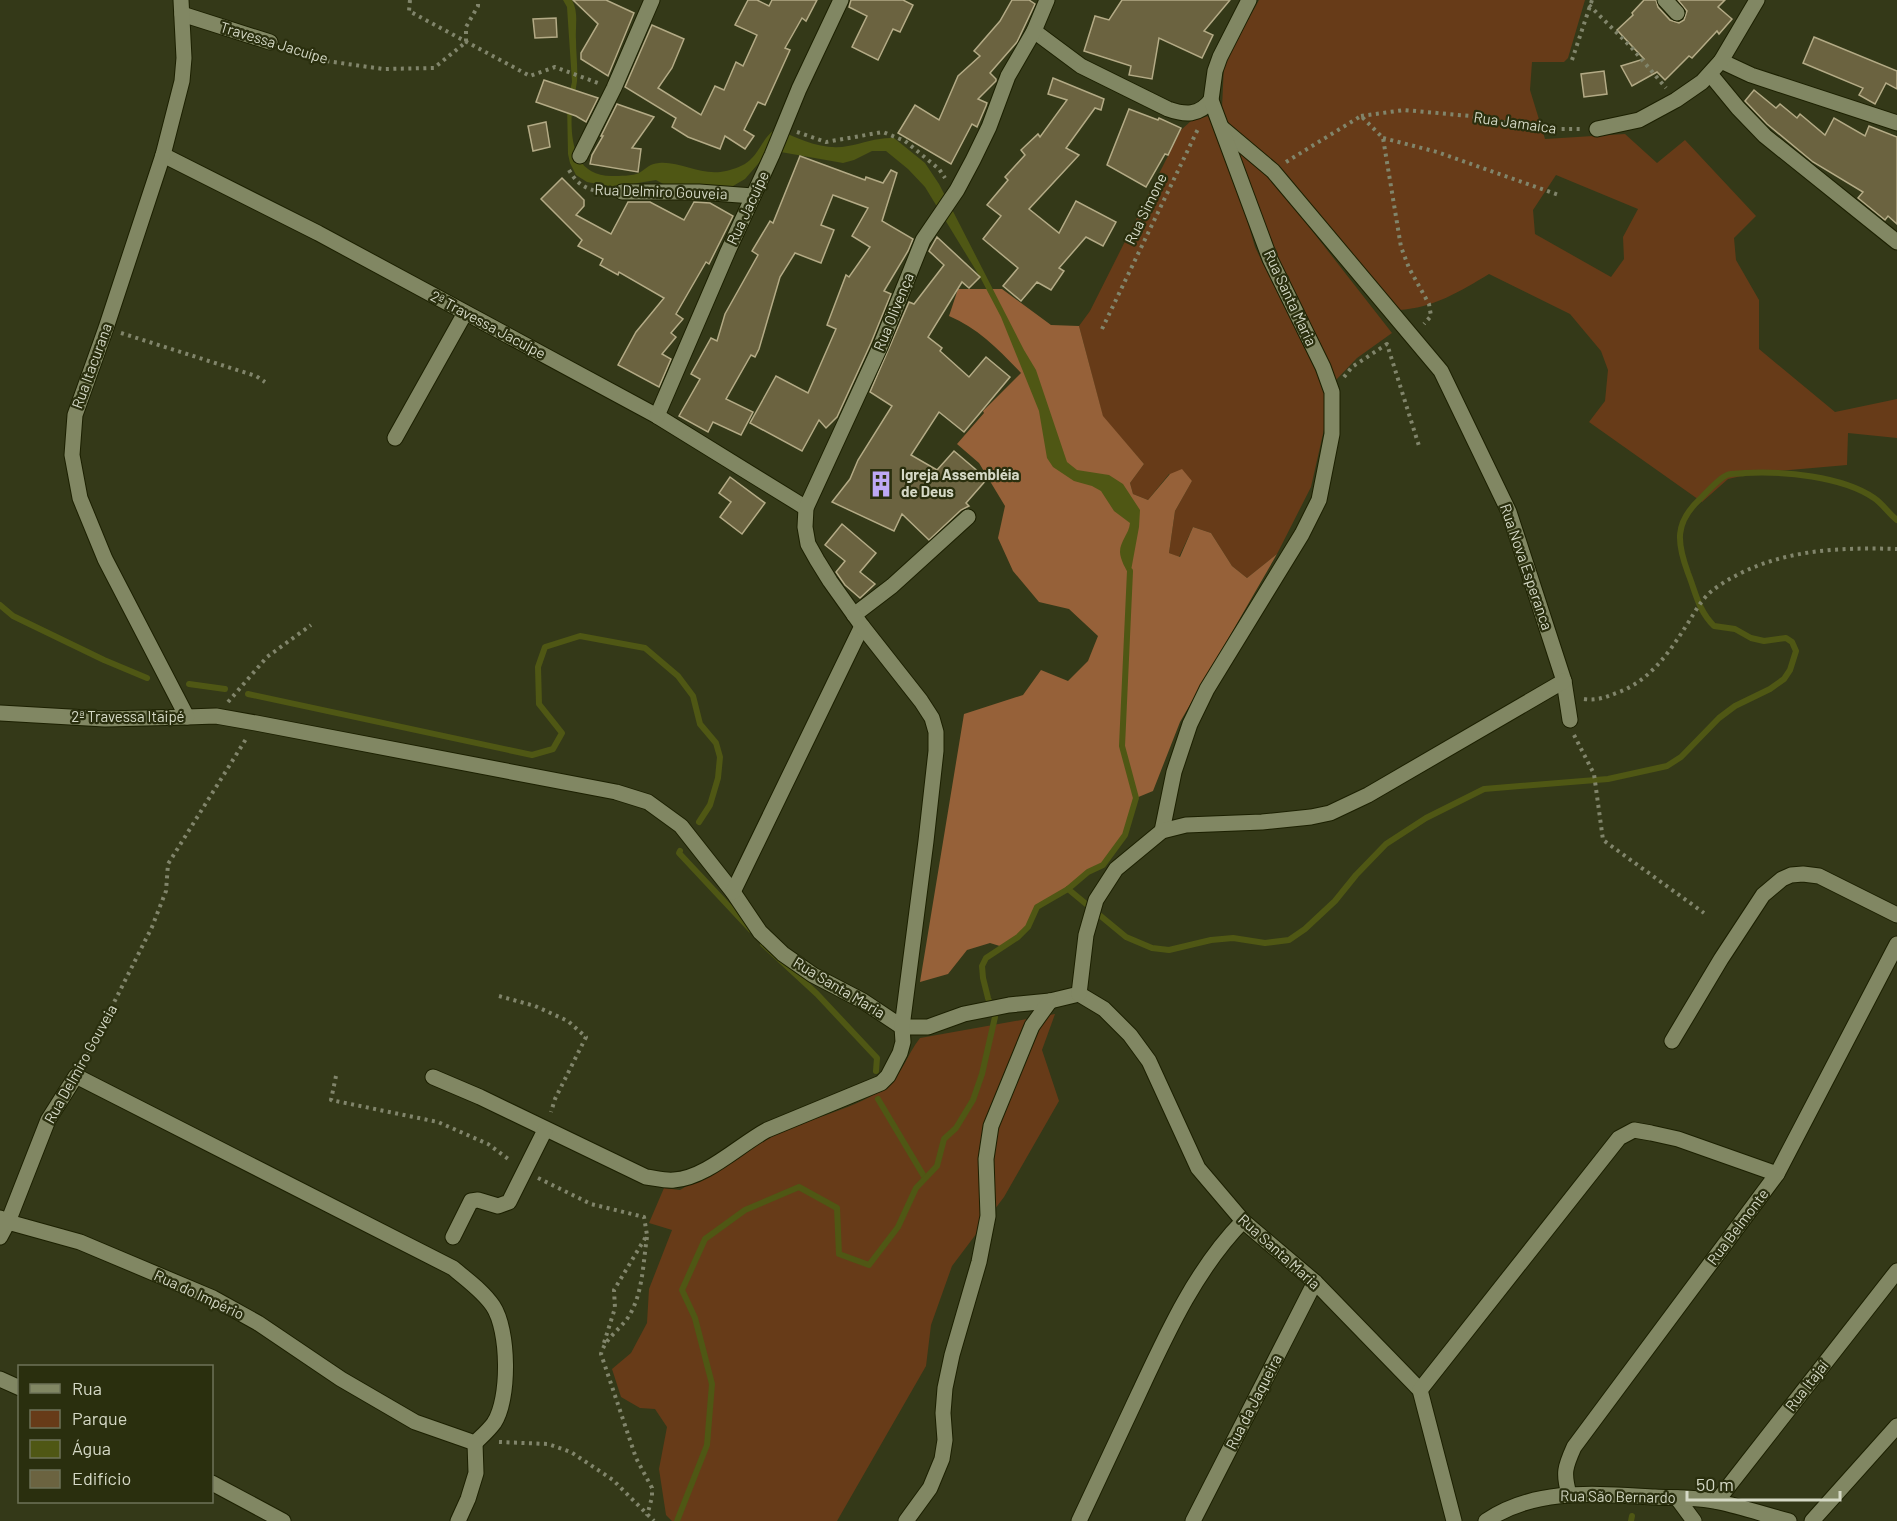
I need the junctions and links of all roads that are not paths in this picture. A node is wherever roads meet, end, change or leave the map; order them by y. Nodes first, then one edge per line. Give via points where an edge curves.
1 (652, 0) edge
2 (841, 0) edge
3 (1047, 0) edge
4 (1249, 0) edge
5 (1665, 0) edge
6 (1757, 0) edge
7 (182, 7) edge
8 (1677, 13) dead end
9 (1034, 31) junction
10 (270, 42) road end
11 (1721, 60) junction
12 (1710, 75) junction
13 (1211, 100) junction
14 (1897, 123) edge
15 (1222, 128) junction
16 (1597, 129) road end
17 (163, 155) junction
18 (580, 156) dead end
19 (622, 192) road end
20 (753, 196) junction
21 (1897, 242) edge
22 (465, 313) junction
23 (657, 416) junction
24 (396, 438) dead end
25 (806, 508) junction
26 (968, 517) dead end
27 (858, 621) junction
28 (1565, 688) junction
29 (0, 713) edge
30 (187, 717) junction
31 (1570, 720) road end
32 (256, 723) joint
33 (1162, 831) junction
34 (733, 892) junction
35 (1897, 915) edge
36 (1897, 945) edge
37 (1079, 994) junction
38 (1050, 1001) junction
39 (902, 1027) junction
40 (1672, 1041) dead end
41 (433, 1077) dead end
42 (545, 1130) junction
43 (1777, 1174) junction
44 (4, 1220) edge
45 (1243, 1221) junction
46 (0, 1237) edge
47 (453, 1237) dead end
48 (1897, 1271) edge
49 (1315, 1282) junction
50 (0, 1379) edge
51 (18, 1388) edge
52 (1420, 1390) junction
53 (1897, 1426) edge
54 (475, 1443) junction
55 (213, 1484) edge
56 (1569, 1494) junction
57 (1677, 1498) junction
58 (1717, 1501) junction
59 (283, 1521) edge
60 (458, 1521) edge
61 (906, 1521) edge
62 (1079, 1521) edge
63 (1193, 1521) edge
64 (1454, 1521) edge
65 (1486, 1521) edge
66 (1694, 1521) edge
67 (1789, 1521) edge
68 (1812, 1521) edge

1 - 18 street
2 - 20 street, Rua Jacuípe
3 - 9 street, Rua Olivença
4 - 13 street via 1220,57
5 - 8 street
6 - 11 street
7 - 10 street, Travessa Jacuípe
7 - 17 street, Rua Itacurana via 182,81
9 - 13 street via 1081,66 1168,109 1191,113
9 - 25 street, Rua Olivença via 1008,76 989,127 954,194 923,240 880,347
11 - 12 street
11 - 14 street via 1751,75
12 - 16 street via 1639,120
12 - 21 street via 1765,136
13 - 15 street, Rua Santa Maria
15 - 28 street, Rua Nova Esperanca via 1273,171 1441,371 1509,512
15 - 33 street, Rua Santa Maria via 1270,259 1332,392 1332,434 1319,500 1190,724 1174,772
17 - 22 street, 2ª Travessa Jacuípe
17 - 30 street, Rua Itacurana via 75,415 72,455 80,498 105,559
19 - 20 street, Rua Delmiro Gouveia
20 - 23 street, Rua Jacuípe
22 - 23 street, 2ª Travessa Jacuípe
22 - 24 street
23 - 25 street, 2ª Travessa Jacuípe
25 - 27 street, Rua Olivença via 808,544
26 - 27 street
27 - 34 street
27 - 39 street, Rua Olivença via 921,701 936,732
28 - 31 street, Rua Nova Esperanca
28 - 33 street via 1330,813 1262,822 1186,825
29 - 30 street, 2ª Travessa Itaipé via 105,719
30 - 32 street, 2ª Travessa Itaipé via 216,716
32 - 34 street, Rua Santa Maria via 616,792 648,802 681,826
33 - 37 street via 1116,869 1096,900 1086,935
34 - 39 street, Rua Santa Maria via 760,932 783,954
35 - 40 street via 1819,876 1803,874 1782,879 1763,895
36 - 43 street, Rua Belmonte
37 - 38 street
37 - 45 street, Rua Santa Maria via 1104,1009 1149,1061 1198,1168
38 - 39 street via 1005,1005 928,1027
38 - 61 street via 1032,1026 991,1126 986,1159 986,1227 945,1388 942,1459 930,1488
39 - 42 street, Rua Olivença via 900,1053 880,1083 768,1130 705,1171 690,1176 674,1180 646,1177
41 - 42 street, Rua Olivença
42 - 47 street via 509,1202 498,1206 471,1201
43 - 52 street via 1678,1139 1634,1131 1619,1138
43 - 56 street, Rua Belmonte via 1574,1448 1564,1478
44 - 46 street, Rua Delmiro Gouveia
44 - 54 street, Rua do Império via 80,1242 213,1298 415,1422
44 - 54 street, Rua Delmiro Gouveia via 48,1120 76,1076 453,1268 483,1293 495,1309 506,1359 503,1402 495,1422
45 - 49 street, Rua Santa Maria
45 - 62 street via 1196,1283 1164,1339
48 - 58 street, Rua Itajaí
49 - 52 street, Rua Santa Maria
49 - 63 street, Rua da Jaqueira
50 - 51 street
52 - 64 street, Rua Santa Maria
53 - 68 street
54 - 60 street via 476,1473
55 - 59 street
56 - 57 street, Rua São Bernardo
56 - 65 street, Rua São Bernardo via 1532,1500
57 - 58 street, Rua São Bernardo
57 - 66 street
58 - 67 street, Rua São Bernardo

